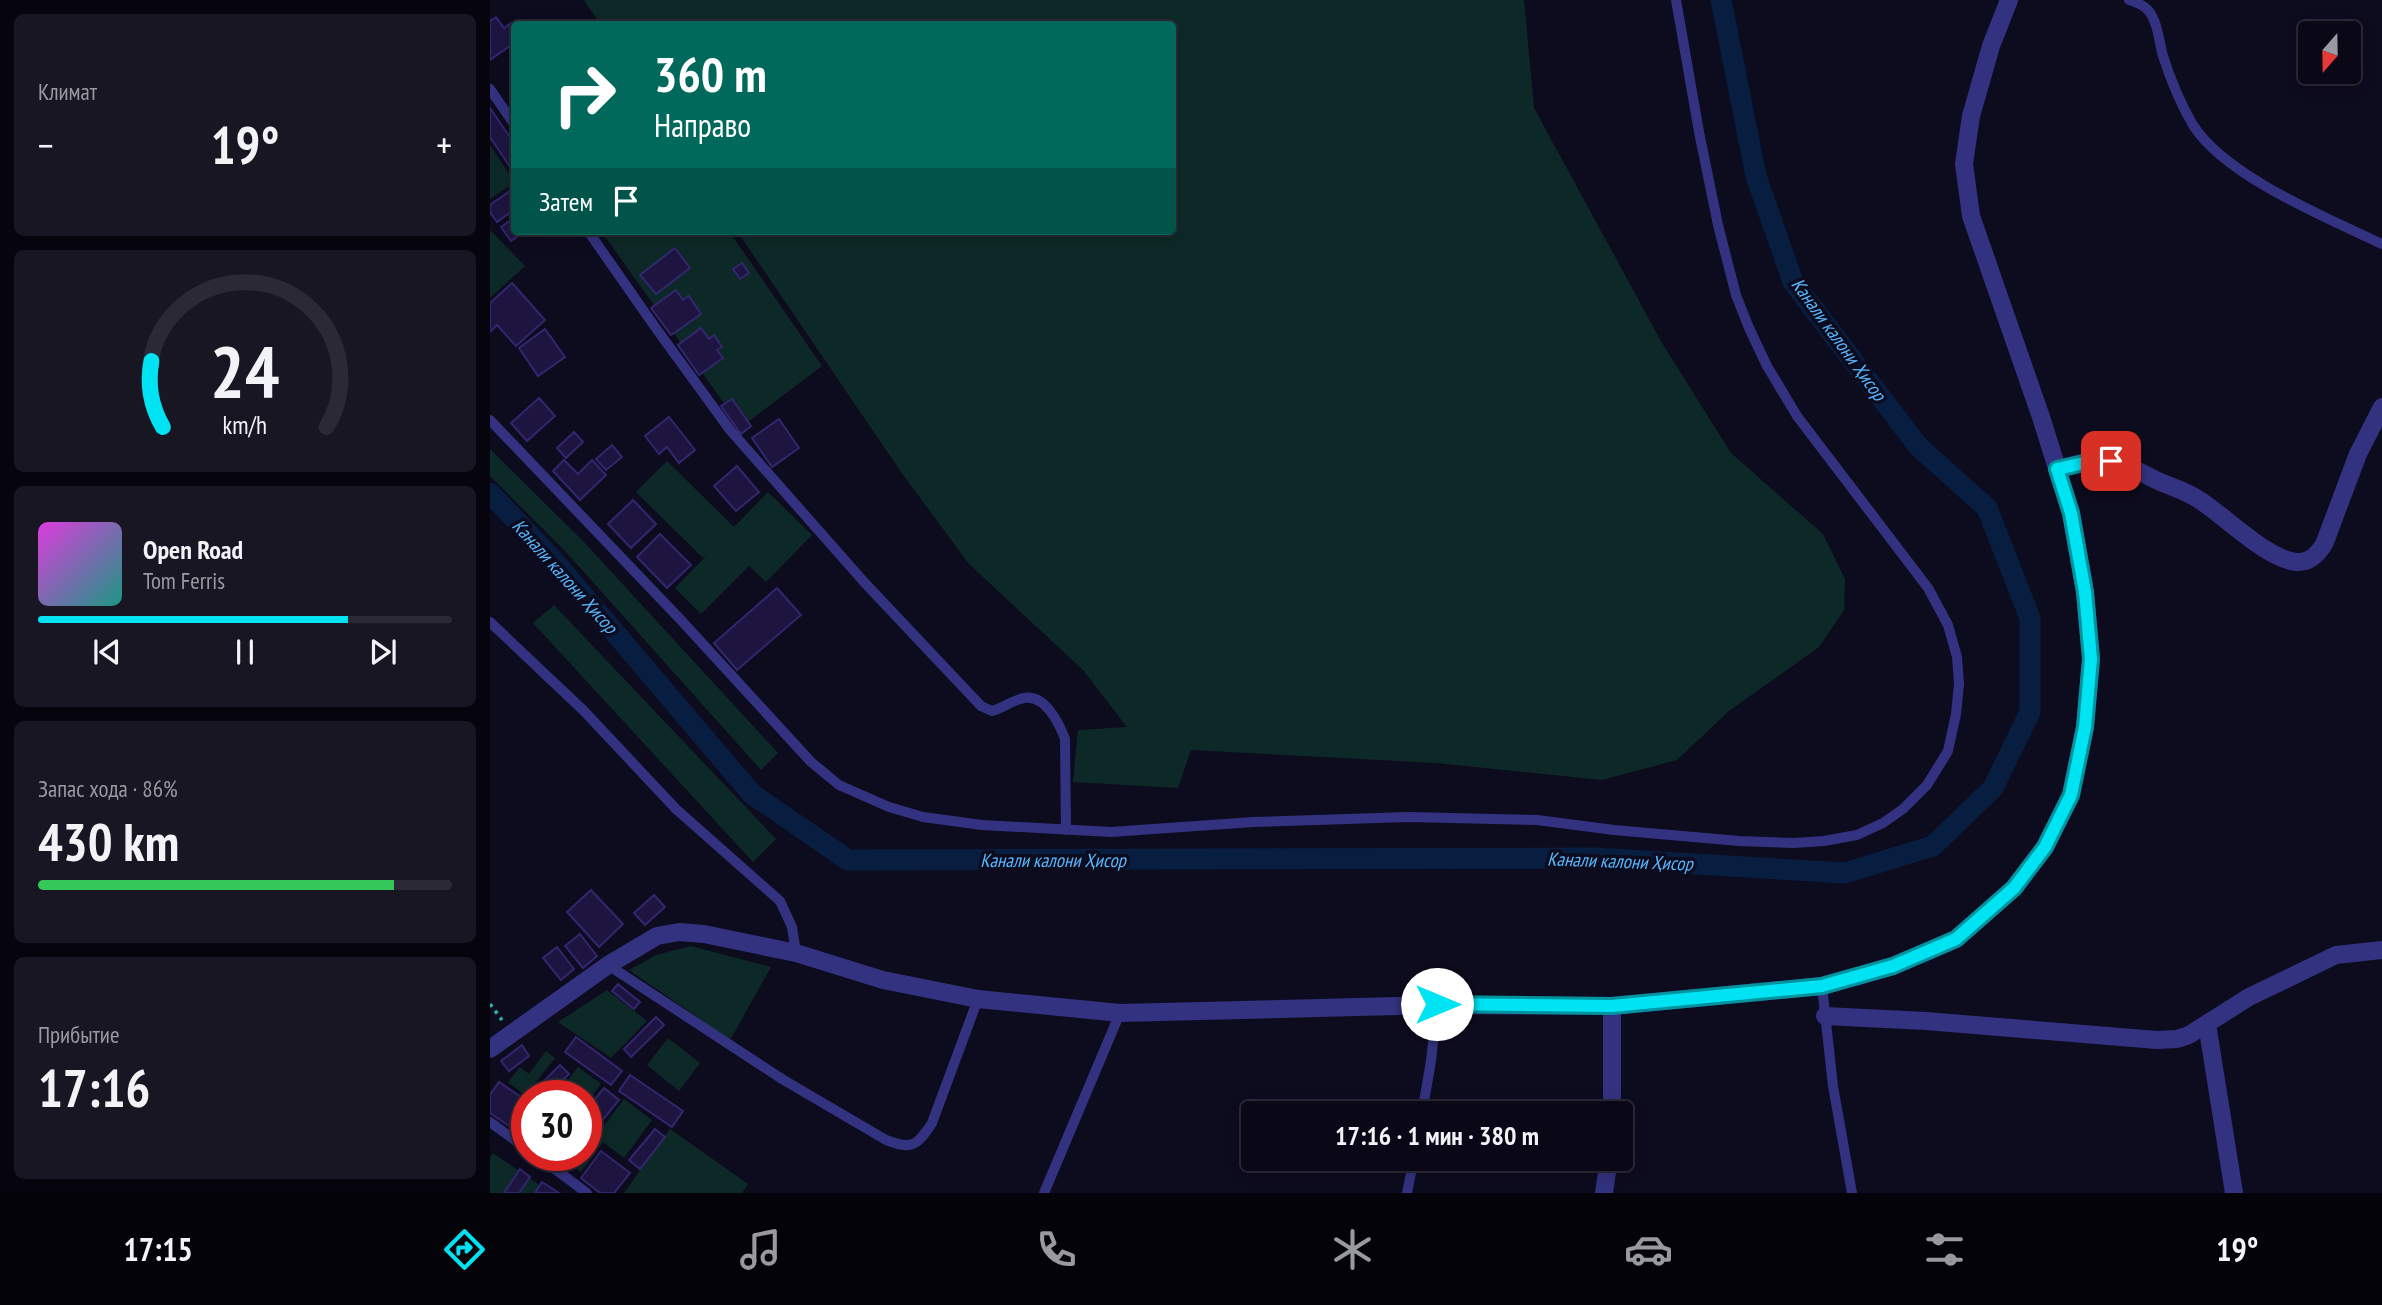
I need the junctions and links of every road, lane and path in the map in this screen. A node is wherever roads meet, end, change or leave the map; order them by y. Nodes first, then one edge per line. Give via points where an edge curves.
1 (1676, 0) edge
2 (2009, 0) edge
3 (2130, 0) edge
4 (490, 89) edge
5 (511, 120) edge
6 (591, 235) edge
7 (2382, 244) edge
8 (2382, 407) edge
9 (490, 420) edge
10 (2057, 469) junction
11 (490, 622) edge
12 (1066, 830) junction
13 (2382, 950) edge
14 (796, 953) junction
15 (608, 965) junction
16 (1822, 986) junction
17 (978, 999) junction
18 (1437, 1004) junction
19 (1612, 1006) junction
20 (1120, 1013) junction
21 (1825, 1017) junction
22 (2207, 1024) junction
23 (490, 1049) edge
24 (1424, 1101) edge
25 (1612, 1101) edge
26 (490, 1122) edge
27 (511, 1137) edge
28 (557, 1171) edge
29 (1411, 1171) edge
30 (1607, 1171) edge
31 (587, 1193) edge
32 (1044, 1193) edge
33 (1407, 1193) edge
34 (1604, 1193) edge
35 (1852, 1193) edge
36 (2234, 1193) edge

1 - 12 lane via 1718,225 1749,328 1797,416 1928,588 1948,625 1957,657 1956,714 1948,751 1927,785 1883,823 1857,835 1824,841 1739,841 1537,820 1408,817 1111,832
2 - 10 street via 1971,116 1964,164 1971,216
3 - 7 lane via 2148,11 2175,92 2195,128 2218,153 2258,182
4 - 5 lane
6 - 12 lane via 730,430 981,706 992,710 1026,697 1048,709 1065,739
8 - 10 street via 2358,454 2325,542 2308,560 2297,562 2280,556 2199,499 2133,468 2098,460
9 - 12 lane via 811,762 839,785 923,817
10 - 16 street via 2071,513 2091,659 2085,727 2071,795 2045,847 2014,888 1956,939 1893,966
11 - 14 lane via 584,711 676,809 780,901 792,928
13 - 22 street via 2336,955 2249,997
14 - 15 street via 679,932 657,936
14 - 17 street via 883,980
15 - 17 lane via 782,1079 902,1146 921,1140 932,1124
15 - 23 street
16 - 19 street
16 - 21 lane
17 - 20 street
18 - 19 street
18 - 20 street
18 - 24 lane
19 - 25 street
20 - 32 lane
21 - 22 street via 2157,1040 2189,1035
21 - 35 lane
22 - 36 street
26 - 27 lane
28 - 31 lane
29 - 33 lane
30 - 34 street

